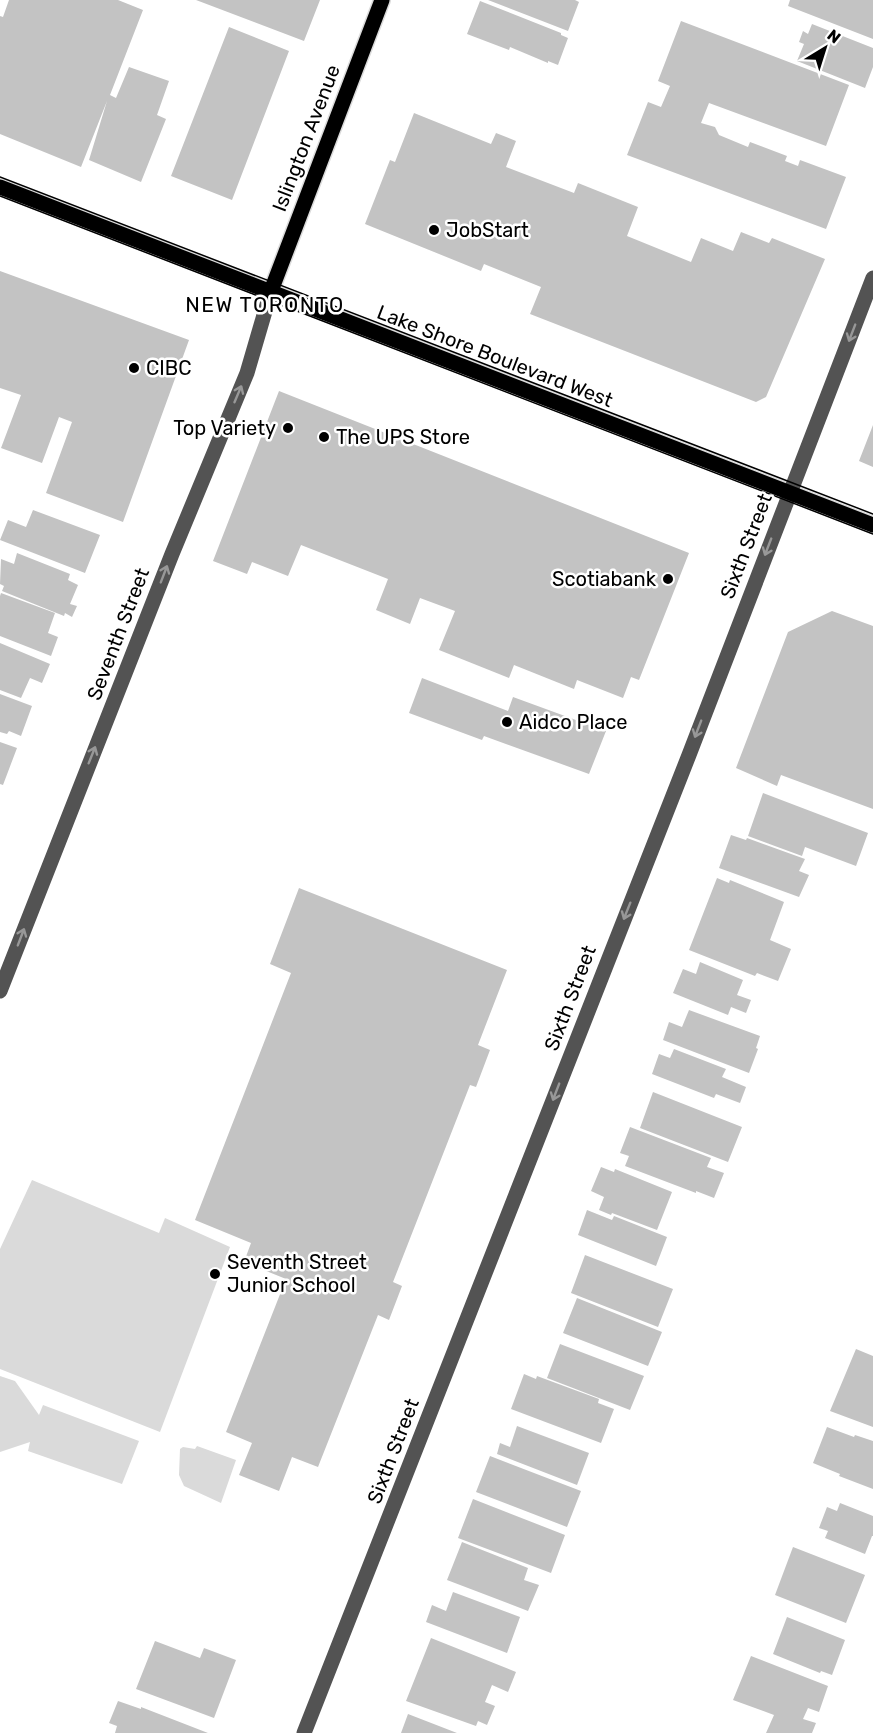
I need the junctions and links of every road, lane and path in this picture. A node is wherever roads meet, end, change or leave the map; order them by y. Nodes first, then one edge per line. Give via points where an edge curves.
1 (382, 0) edge
2 (0, 187) edge
3 (873, 278) edge
4 (271, 291) junction
5 (789, 493) junction
6 (873, 525) edge
7 (0, 991) edge
8 (304, 1733) edge

1 - 4 main road, Islington Avenue
2 - 4 main road, Lake Shore Boulevard West
3 -> 5 street, Sixth Street
4 - 5 main road, Lake Shore Boulevard West
7 -> 4 street, Seventh Street via 247,373
5 - 6 main road, Lake Shore Boulevard West
5 -> 8 street, Sixth Street

